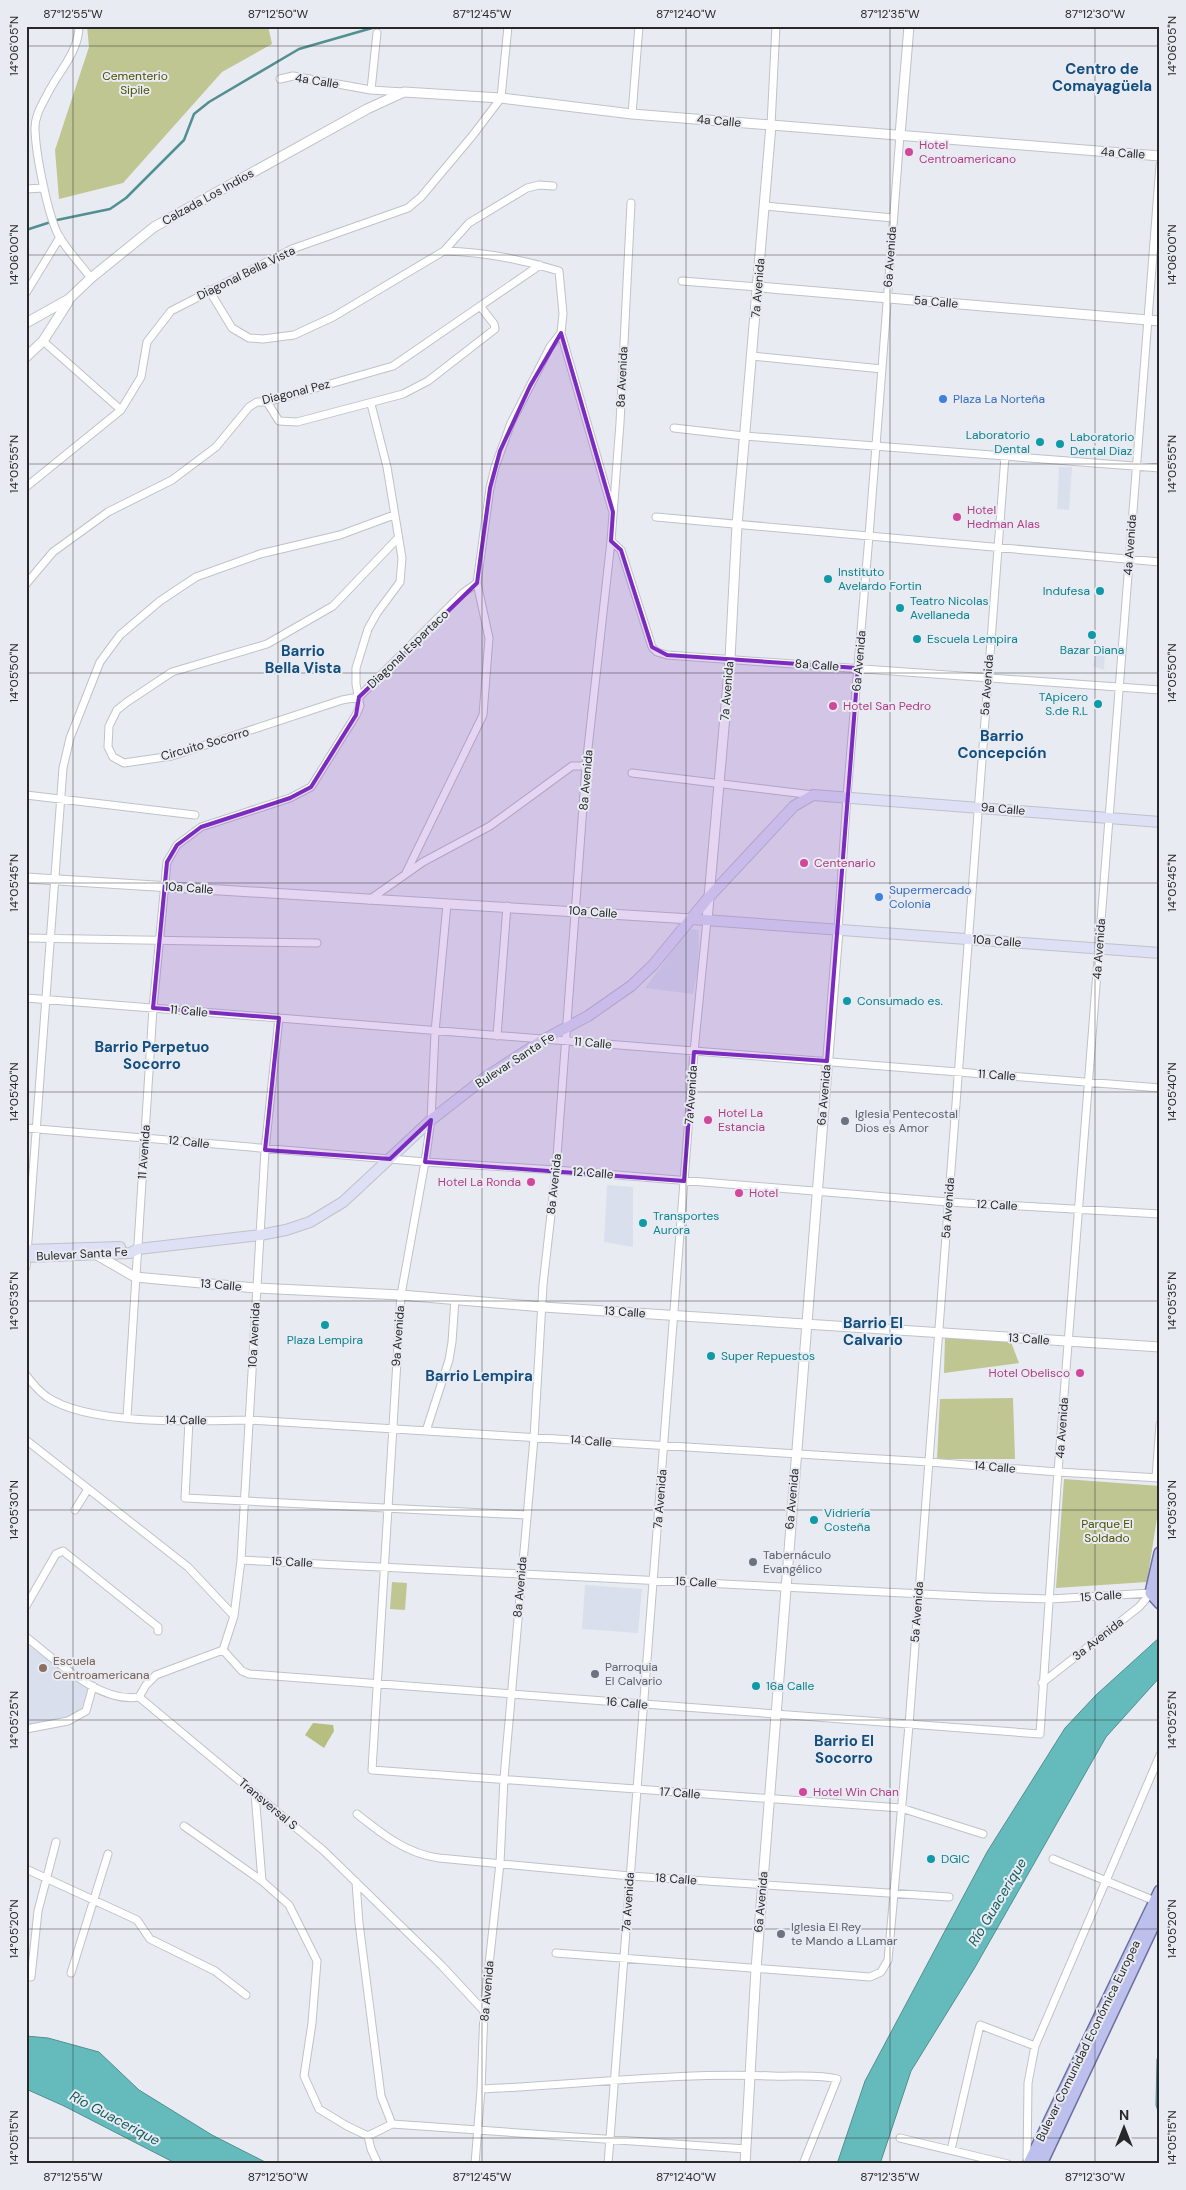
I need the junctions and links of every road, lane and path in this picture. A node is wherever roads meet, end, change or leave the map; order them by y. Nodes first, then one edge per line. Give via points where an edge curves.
1 (79, 26) edge
2 (508, 26) edge
3 (639, 26) edge
4 (776, 26) edge
5 (909, 26) edge
6 (378, 33) dead end
7 (280, 79) dead end
8 (371, 90) junction
9 (404, 92) junction
10 (501, 98) junction
11 (632, 114) junction
12 (771, 125) junction
13 (900, 135) junction
14 (1160, 156) edge
15 (1160, 165) edge
16 (553, 186) dead end
17 (44, 188) junction
18 (26, 189) edge
19 (631, 203) dead end
20 (765, 206) junction
21 (893, 218) junction
22 (60, 237) junction
23 (444, 250) junction
24 (540, 265) junction
25 (91, 278) junction
26 (682, 281) dead end
27 (758, 287) junction
28 (209, 290) junction
29 (26, 293) edge
30 (887, 298) junction
31 (69, 299) junction
32 (480, 306) junction
33 (1148, 320) junction
34 (1160, 321) edge
35 (26, 323) edge
36 (561, 332) junction
37 (42, 341) junction
38 (752, 356) junction
39 (26, 357) edge
40 (882, 369) junction
41 (267, 402) junction
42 (371, 404) junction
43 (121, 410) junction
44 (674, 428) dead end
45 (744, 436) junction
46 (876, 447) junction
47 (1005, 456) junction
48 (1136, 466) junction
49 (1160, 468) edge
50 (26, 487) edge
51 (613, 512) junction
52 (394, 515) junction
53 (656, 517) dead end
54 (737, 525) junction
55 (869, 536) junction
56 (398, 538) junction
57 (610, 542) junction
58 (998, 548) junction
59 (1130, 559) junction
60 (1160, 562) edge
61 (478, 583) junction
62 (26, 584) edge
63 (730, 659) junction
64 (858, 668) junction
65 (988, 678) junction
66 (1118, 687) junction
67 (1160, 690) edge
68 (359, 697) junction
69 (586, 766) junction
70 (632, 773) dead end
71 (718, 783) junction
72 (26, 794) edge
73 (813, 795) junction
74 (846, 796) junction
75 (61, 798) junction
76 (978, 807) junction
77 (194, 815) dead end
78 (1109, 818) junction
79 (1160, 822) edge
80 (406, 873) junction
81 (26, 878) edge
82 (55, 880) junction
83 (164, 887) junction
84 (709, 897) junction
85 (369, 900) junction
86 (448, 904) junction
87 (507, 906) junction
88 (577, 910) junction
89 (690, 919) junction
90 (707, 920) junction
91 (838, 930) junction
92 (51, 937) junction
93 (26, 938) edge
94 (968, 939) junction
95 (159, 940) junction
96 (317, 943) dead end
97 (1099, 949) junction
98 (1160, 953) edge
99 (26, 998) edge
100 (46, 1000) junction
101 (153, 1008) junction
102 (279, 1018) junction
103 (567, 1028) junction
104 (435, 1032) junction
105 (497, 1036) junction
106 (543, 1040) junction
107 (566, 1041) junction
108 (694, 1052) junction
109 (827, 1062) junction
110 (958, 1072) junction
111 (1088, 1082) junction
112 (1160, 1088) edge
113 (430, 1120) junction
114 (26, 1128) edge
115 (36, 1129) junction
116 (145, 1138) junction
117 (265, 1150) junction
118 (390, 1159) junction
119 (425, 1162) junction
120 (556, 1170) junction
121 (684, 1180) junction
122 (817, 1191) junction
123 (948, 1202) junction
124 (1078, 1209) junction
125 (1160, 1214) edge
126 (260, 1235) junction
127 (138, 1249) junction
128 (97, 1255) junction
129 (27, 1256) edge
130 (135, 1277) junction
131 (257, 1288) junction
132 (401, 1294) junction
133 (454, 1299) junction
134 (543, 1307) junction
135 (674, 1316) junction
136 (806, 1324) junction
137 (938, 1333) junction
138 (1068, 1342) junction
139 (1160, 1347) edge
140 (28, 1378) edge
141 (127, 1418) junction
142 (249, 1420) junction
143 (188, 1421) junction
144 (392, 1429) junction
145 (1160, 1429) edge
146 (426, 1431) junction
147 (534, 1438) junction
148 (26, 1440) edge
149 (664, 1446) junction
150 (796, 1454) junction
151 (929, 1462) junction
152 (1058, 1472) junction
153 (1158, 1478) edge
154 (88, 1489) junction
155 (244, 1502) junction
156 (388, 1509) junction
157 (75, 1510) dead end
158 (526, 1515) junction
159 (1160, 1552) edge
160 (241, 1560) junction
161 (384, 1567) junction
162 (522, 1573) junction
163 (653, 1580) junction
164 (785, 1588) junction
165 (1151, 1593) junction
166 (919, 1594) junction
167 (1050, 1599) junction
168 (1160, 1603) edge
169 (26, 1606) edge
170 (234, 1616) junction
171 (158, 1631) dead end
172 (26, 1637) edge
173 (223, 1650) junction
174 (377, 1683) junction
175 (1042, 1683) junction
176 (93, 1686) junction
177 (512, 1693) junction
178 (139, 1697) junction
179 (644, 1704) junction
180 (775, 1715) junction
181 (909, 1725) junction
182 (26, 1729) edge
183 (1040, 1734) joint
184 (1160, 1755) edge
185 (372, 1770) joint
186 (504, 1778) junction
187 (637, 1790) junction
188 (255, 1793) junction
189 (769, 1800) junction
190 (901, 1808) junction
191 (357, 1814) dead end
192 (184, 1826) dead end
193 (983, 1834) dead end
194 (56, 1842) dead end
195 (108, 1854) dead end
196 (1053, 1859) dead end
197 (500, 1863) junction
198 (26, 1869) edge
199 (630, 1876) junction
200 (45, 1878) junction
201 (262, 1881) junction
202 (1106, 1881) junction
203 (356, 1882) junction
204 (762, 1886) junction
205 (893, 1894) junction
206 (949, 1897) dead end
207 (94, 1900) junction
208 (1158, 1901) edge
209 (556, 1953) dead end
210 (624, 1959) junction
211 (756, 1969) junction
212 (72, 1973) dead end
213 (31, 1977) dead end
214 (246, 1995) dead end
215 (484, 2011) junction
216 (1035, 2046) junction
217 (749, 2075) junction
218 (615, 2079) junction
219 (481, 2089) junction
220 (392, 2124) junction
221 (478, 2129) junction
222 (368, 2136) junction
223 (900, 2138) dead end
224 (609, 2139) junction
225 (746, 2150) junction
226 (951, 2150) junction
227 (378, 2164) edge
228 (475, 2164) edge
229 (608, 2164) edge
230 (744, 2164) edge
231 (804, 2164) edge
232 (1008, 2164) edge
233 (1028, 2164) edge
234 (1042, 2164) edge

1 - 17 street via 77,45 38,112 35,129
2 - 10 street
3 - 11 street
4 - 12 street, 7a Avenida
5 - 13 street, 6a Avenida
6 - 8 street
7 - 8 street, 4a Calle via 293,76
8 - 9 street, 4a Calle
9 - 10 street, 4a Calle
9 - 25 street, Calzada Los Indios via 367,109 154,227
10 - 11 street, 4a Calle
10 - 28 street, Diagonal Bella Vista via 421,197 408,208 292,249
11 - 12 street, 4a Calle
12 - 13 street, 4a Calle
12 - 20 street, 7a Avenida
13 - 14 street, 4a Calle
13 - 21 street, 6a Avenida
15 - 33 street, 4a Avenida
16 - 23 street via 528,188 469,223
17 - 18 street
17 - 22 street
19 - 51 street, 8a Avenida
20 - 21 street
20 - 27 street, 7a Avenida
21 - 30 street, 6a Avenida
22 - 25 street
22 - 29 street
23 - 24 street via 482,252
23 - 28 street via 333,317 294,335 263,340 249,338 232,328
24 - 32 street, Diagonal Pez
24 - 36 street via 559,271 563,314
25 - 31 street, Calzada Los Indios
26 - 27 street, 5a Calle
27 - 30 street, 5a Calle
27 - 38 street, 7a Avenida
28 - 43 street, Diagonal Bella Vista via 171,310 156,329 147,342 141,377
30 - 33 street, 5a Calle
30 - 40 street, 6a Avenida
31 - 35 street, Calzada Los Indios
31 - 37 street
32 - 41 street, Diagonal Pez via 393,366
32 - 42 street via 495,329 428,381 403,394
33 - 34 street, 5a Calle
33 - 48 street, 4a Avenida
36 - 51 street
36 - 61 street via 530,386 500,451 490,488
37 - 39 street
37 - 43 street
38 - 40 street
38 - 45 street, 7a Avenida
40 - 46 street, 6a Avenida
41 - 42 street via 282,422 297,422
41 - 62 street, Diagonal Pez via 257,402 248,407 216,447 172,480 108,512 53,552
42 - 52 street via 387,467
43 - 50 street, Diagonal Bella Vista
44 - 45 street
45 - 46 street
45 - 54 street, 7a Avenida
46 - 47 street
46 - 55 street, 6a Avenida
47 - 48 street
47 - 58 street, 5a Avenida
48 - 49 street
48 - 59 street, 4a Avenida
51 - 57 street, 8a Avenida
52 - 56 street
52 - 75 street via 340,535 260,554 196,577 126,629 100,662 86,694 70,738
53 - 54 street
54 - 55 street
54 - 63 street, 7a Avenida
55 - 58 street
55 - 64 street, 6a Avenida
56 - 68 street via 402,576 377,613 364,641 355,676
56 - 68 street, Circuito Socorro via 333,606 309,621 267,644 172,672 127,702 117,710 109,726 108,747 113,757 124,763 172,756
57 - 63 street, 8a Calle via 621,550 652,647 657,652
57 - 69 street, 8a Avenida
58 - 59 street
58 - 65 street, 5a Avenida
59 - 60 street
59 - 66 street, 4a Avenida
61 - 68 street, Diagonal Espartaco via 463,593
61 - 80 street via 489,638 483,714
63 - 64 street, 8a Calle
63 - 71 street, 7a Avenida
64 - 65 street, 8a Calle
64 - 74 street, 6a Avenida
65 - 66 street, 8a Calle
65 - 76 street, 5a Avenida
66 - 67 street, 8a Calle
66 - 78 street, 4a Avenida
68 - 83 street, Diagonal Espartaco via 356,715 311,787 290,798 201,827 184,838 170,854
69 - 80 street via 572,766 490,826
69 - 88 street, 8a Avenida
70 - 71 street
71 - 73 street
71 - 84 street, 7a Avenida
72 - 75 street
73 - 74 main road
73 - 84 main road, Bulevar Santa Fe via 794,806
74 - 76 main road, 9a Calle
74 - 91 street, 6a Avenida
75 - 77 street
75 - 82 street
76 - 78 main road, 9a Calle
76 - 94 street, 5a Avenida
78 - 79 main road, 9a Calle
78 - 97 street, 4a Avenida
80 - 85 street
81 - 82 street, 10a Calle
82 - 83 street, 10a Calle
82 - 92 street
83 - 85 street, 10a Calle
83 - 95 street, 11 Avenida
84 - 89 main road, Bulevar Santa Fe
84 - 90 street, 7a Avenida
85 - 86 street, 10a Calle
86 - 87 street, 10a Calle
86 - 104 street, 9a Avenida
87 - 88 street, 10a Calle
87 - 105 street
88 - 89 street, 10a Calle
88 - 103 street, 8a Avenida
89 - 90 main road, 10a Calle
89 - 103 main road, Bulevar Santa Fe via 653,965 631,986
90 - 91 main road, 10a Calle
90 - 108 street, 7a Avenida
91 - 94 main road, 10a Calle
91 - 109 street, 6a Avenida
92 - 93 street
92 - 95 street
92 - 100 street
94 - 97 main road, 10a Calle
94 - 110 street, 5a Avenida
95 - 96 street
95 - 101 street, 11 Avenida
97 - 98 main road, 10a Calle
97 - 111 street, 4a Avenida
99 - 100 street, 11 Calle
100 - 101 street, 11 Calle
100 - 115 street
101 - 102 street, 11 Calle
101 - 116 street, 11 Avenida
102 - 104 street, 11 Calle
102 - 117 street, 10a Avenida
103 - 106 main road, Bulevar Santa Fe
103 - 107 street, 8a Avenida
104 - 105 street, 11 Calle
104 - 113 street, 9a Avenida
105 - 106 street, 11 Calle
106 - 107 street, 11 Calle
106 - 113 main road, Bulevar Santa Fe via 486,1077
107 - 108 street, 11 Calle
107 - 120 street, 8a Avenida
108 - 109 street, 11 Calle
108 - 121 street, 7a Avenida
109 - 110 street, 11 Calle
109 - 122 street, 6a Avenida
110 - 111 street, 11 Calle
110 - 123 street, 5a Avenida
111 - 112 street, 11 Calle
111 - 124 street, 4a Avenida
113 - 118 main road, Bulevar Santa Fe
113 - 119 street, 9a Avenida
114 - 115 street, 12 Calle
115 - 116 street, 12 Calle
115 - 129 street
116 - 117 street, 12 Calle
116 - 127 street, 11 Avenida
117 - 118 street, 12 Calle
117 - 126 street, 10a Avenida
118 - 119 street, 12 Calle
118 - 126 main road, Bulevar Santa Fe via 343,1202 310,1222
119 - 120 street, 12 Calle
119 - 132 street, 9a Avenida
120 - 121 street, 12 Calle
120 - 134 street, 8a Avenida
121 - 122 street, 12 Calle
121 - 135 street, 7a Avenida
122 - 123 street, 12 Calle
122 - 136 street, 6a Avenida
123 - 124 street, 12 Calle
123 - 137 street, 5a Avenida
124 - 125 street, 12 Calle
124 - 138 street, 4a Avenida
126 - 127 main road, Bulevar Santa Fe
126 - 131 street, 10a Avenida
127 - 128 main road, Bulevar Santa Fe via 130,1253
127 - 129 main road, Bulevar Santa Fe via 129,1246
127 - 130 street, 11 Avenida
128 - 129 main road, Bulevar Santa Fe
128 - 130 street, 13 Calle
130 - 131 street, 13 Calle
130 - 141 street, 11 Avenida
131 - 132 street, 13 Calle
131 - 142 street, 10a Avenida
132 - 133 street, 13 Calle
132 - 144 street, 9a Avenida
133 - 134 street, 13 Calle
133 - 146 street via 449,1360
134 - 135 street, 13 Calle
134 - 147 street, 8a Avenida
135 - 136 street, 13 Calle
135 - 149 street, 7a Avenida
136 - 137 street, 13 Calle
136 - 150 street, 6a Avenida
137 - 138 street, 13 Calle
137 - 151 street, 5a Avenida
138 - 139 street, 13 Calle
138 - 152 street, 4a Avenida
140 - 141 street, 14 Calle via 48,1397 78,1410
141 - 143 street, 14 Calle
142 - 143 street, 14 Calle
142 - 144 street, 14 Calle
142 - 155 street, 10a Avenida
143 - 155 street via 184,1498
144 - 146 street, 14 Calle
144 - 156 street, 9a Avenida
145 - 153 street
146 - 147 street, 14 Calle
147 - 149 street, 14 Calle
147 - 158 street, 8a Avenida
148 - 154 street
149 - 150 street, 14 Calle
149 - 163 street, 7a Avenida
150 - 151 street, 14 Calle
150 - 164 street, 6a Avenida
151 - 152 street, 14 Calle
151 - 166 street, 5a Avenida
152 - 153 street, 14 Calle
152 - 167 street, 4a Avenida
154 - 157 street
154 - 170 street via 188,1567
155 - 156 street
155 - 160 street, 10a Avenida
156 - 158 street
156 - 161 street, 9a Avenida
158 - 162 street, 8a Avenida
159 - 165 main road
160 - 161 street, 15 Calle
160 - 170 street, 10a Avenida
161 - 162 street, 15 Calle
161 - 174 street, 9a Avenida
162 - 163 street, 15 Calle
162 - 177 street, 8a Avenida
163 - 164 street, 15 Calle
163 - 179 street, 7a Avenida
164 - 166 street, 15 Calle
164 - 180 street, 6a Avenida
165 - 167 street, 15 Calle
165 - 168 main road
165 - 175 street, 3a Avenida via 1139,1607
166 - 167 street, 15 Calle
166 - 181 street, 5a Avenida
167 - 175 street, 4a Avenida
169 - 171 street via 56,1554 63,1551 158,1627
170 - 173 street, 10a Avenida
172 - 176 street
173 - 174 street, 16 Calle via 242,1671 249,1674
173 - 178 street via 156,1675
174 - 177 street, 16 Calle
174 - 185 street, 9a Avenida
175 - 183 street, 4a Avenida
176 - 178 street via 122,1698
176 - 182 street via 86,1711 68,1721
177 - 179 street, 16 Calle
177 - 186 street, 8a Avenida
178 - 188 street, Transversal S
179 - 180 street, 16 Calle
179 - 187 street, 7a Avenida
180 - 181 street, 16 Calle
180 - 189 street, 6a Avenida
181 - 183 street, 16 Calle
181 - 190 street, 5a Avenida
184 - 202 street
185 - 186 street, 17 Calle
186 - 187 street, 17 Calle
186 - 197 street, 8a Avenida
187 - 189 street, 17 Calle
187 - 199 street, 7a Avenida
188 - 201 street
188 - 203 street, Transversal S
189 - 190 street, 17 Calle
189 - 204 street, 6a Avenida
190 - 193 street, 17 Calle
190 - 205 street, 5a Avenida
191 - 197 street, 18 Calle via 384,1836 422,1856
192 - 201 street
194 - 200 street
195 - 207 street
196 - 202 street
197 - 199 street, 18 Calle
197 - 215 street, 8a Avenida
198 - 200 street
199 - 204 street, 18 Calle
199 - 210 street, 7a Avenida
200 - 207 street
200 - 213 street via 34,1937
201 - 222 street via 289,1905 317,1961 304,2076 319,2109
202 - 208 street
202 - 216 street
203 - 215 street, Transversal S
203 - 220 street via 381,2096
204 - 205 street, 18 Calle
204 - 211 street, 6a Avenida
205 - 206 street, 18 Calle
205 - 211 street, 5a Avenida via 888,1960 881,1972 870,1977
207 - 212 street
207 - 214 street via 137,1920 150,1939 215,1971
208 - 233 main road, Bulevar Comunidad Económica Europea
208 - 234 main road, Bulevar Comunidad Económica Europea
209 - 210 street
210 - 211 street
210 - 218 street, 7a Avenida
211 - 217 street, 6a Avenida
215 - 219 street, 8a Avenida
216 - 226 street via 980,2025
216 - 233 street via 1028,2083
217 - 218 street
217 - 225 street, 6a Avenida
217 - 231 street via 837,2079
218 - 219 street via 557,2086
218 - 224 street, 7a Avenida
219 - 221 street, 8a Avenida
220 - 221 street
220 - 222 street
221 - 224 street
221 - 228 street, 8a Avenida
222 - 227 street
223 - 226 street
224 - 225 street
224 - 229 street, 7a Avenida
225 - 230 street, 6a Avenida
226 - 232 street

